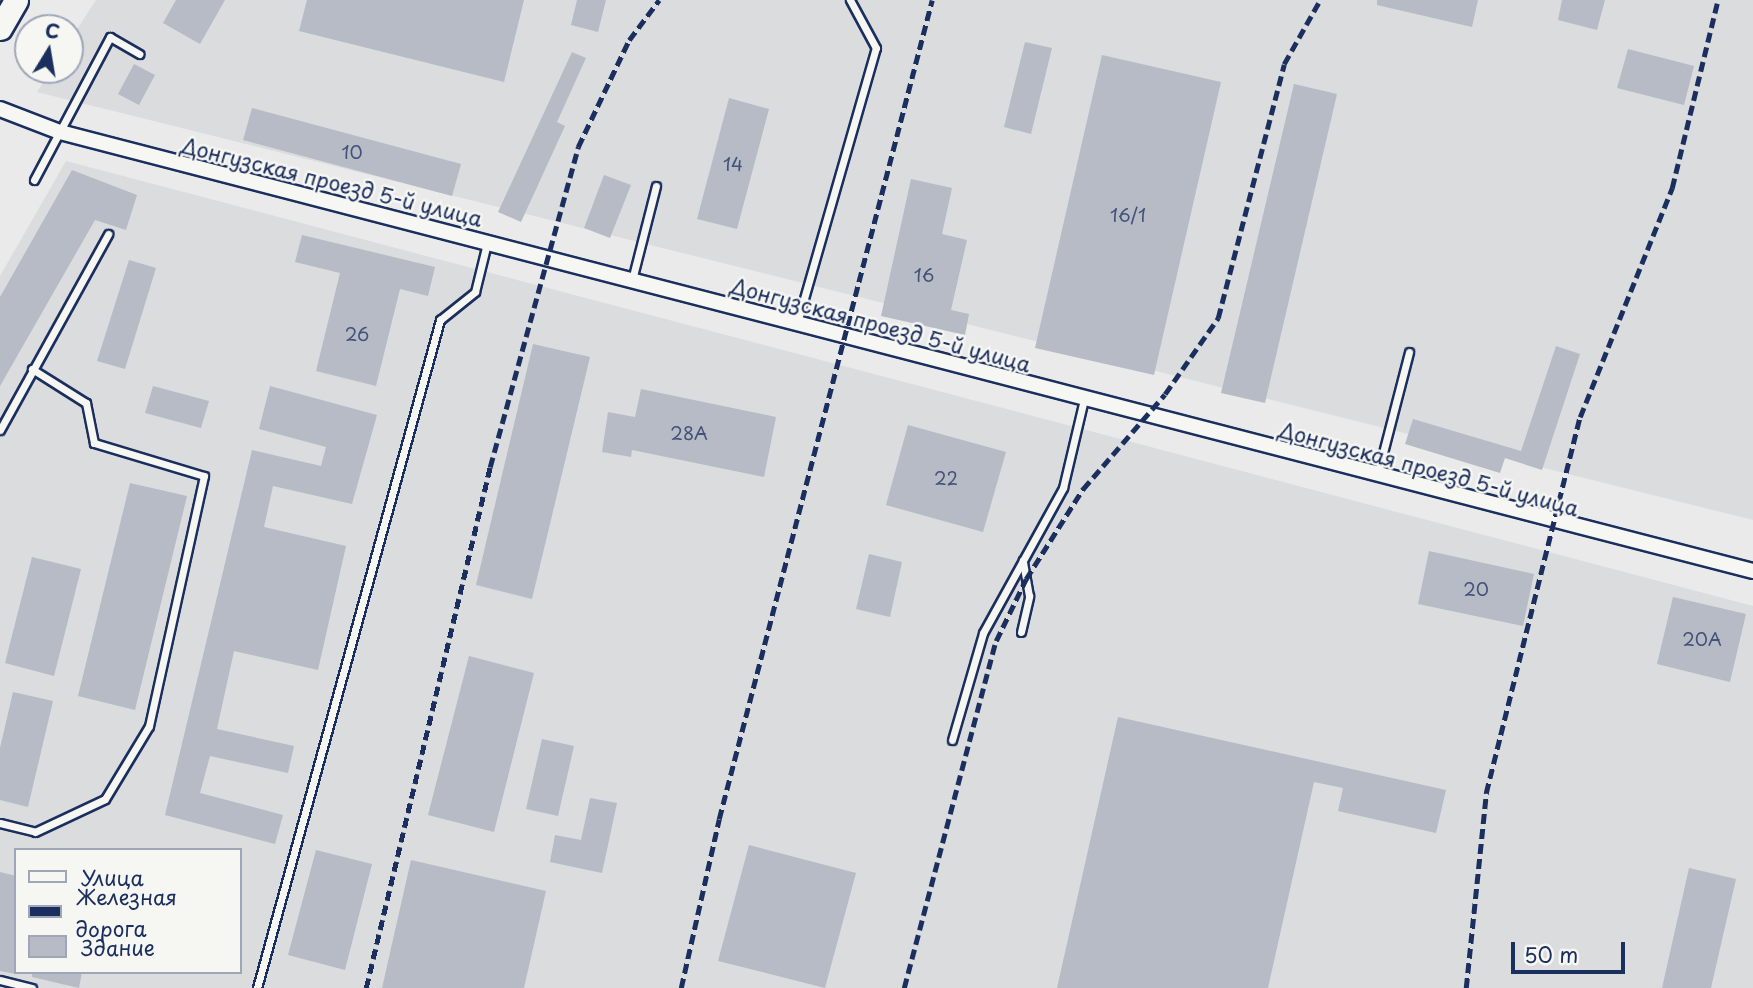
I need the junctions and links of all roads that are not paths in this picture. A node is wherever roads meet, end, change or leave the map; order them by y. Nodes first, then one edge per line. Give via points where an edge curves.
1 (16, 0) edge
2 (848, 2) edge
3 (0, 28) edge
4 (140, 54) dead end
5 (0, 109) edge
6 (60, 132) junction
7 (34, 180) dead end
8 (656, 186) dead end
9 (108, 234) dead end
10 (487, 242) junction
11 (632, 280) junction
12 (796, 324) junction
13 (1409, 352) dead end
14 (32, 369) junction
15 (1084, 399) junction
16 (0, 430) edge
17 (1377, 477) junction
18 (1023, 560) junction
19 (1753, 571) edge
20 (1021, 632) dead end
21 (952, 740) dead end
22 (0, 823) edge
23 (0, 980) edge
24 (22, 987) edge
25 (32, 988) edge
26 (257, 988) edge

1 - 3 highway
2 - 12 lane via 877,48
4 - 6 lane via 110,37
5 - 6 street, Донгузская проезд 5-й улица
6 - 7 lane
6 - 10 street, Донгузская проезд 5-й улица
8 - 11 lane
9 - 14 lane
10 - 11 street, Донгузская проезд 5-й улица
10 - 26 lane via 475,292 440,320
11 - 12 street, Донгузская проезд 5-й улица
12 - 15 street, Донгузская проезд 5-й улица
13 - 17 lane
14 - 16 lane
14 - 22 lane via 86,403 94,443 204,476 149,726 105,799 35,832
15 - 17 street, Донгузская проезд 5-й улица
15 - 18 lane via 1063,488
17 - 19 street, Донгузская проезд 5-й улица
18 - 20 lane via 1029,596
18 - 21 lane via 983,633
23 - 24 lane
24 - 25 lane

